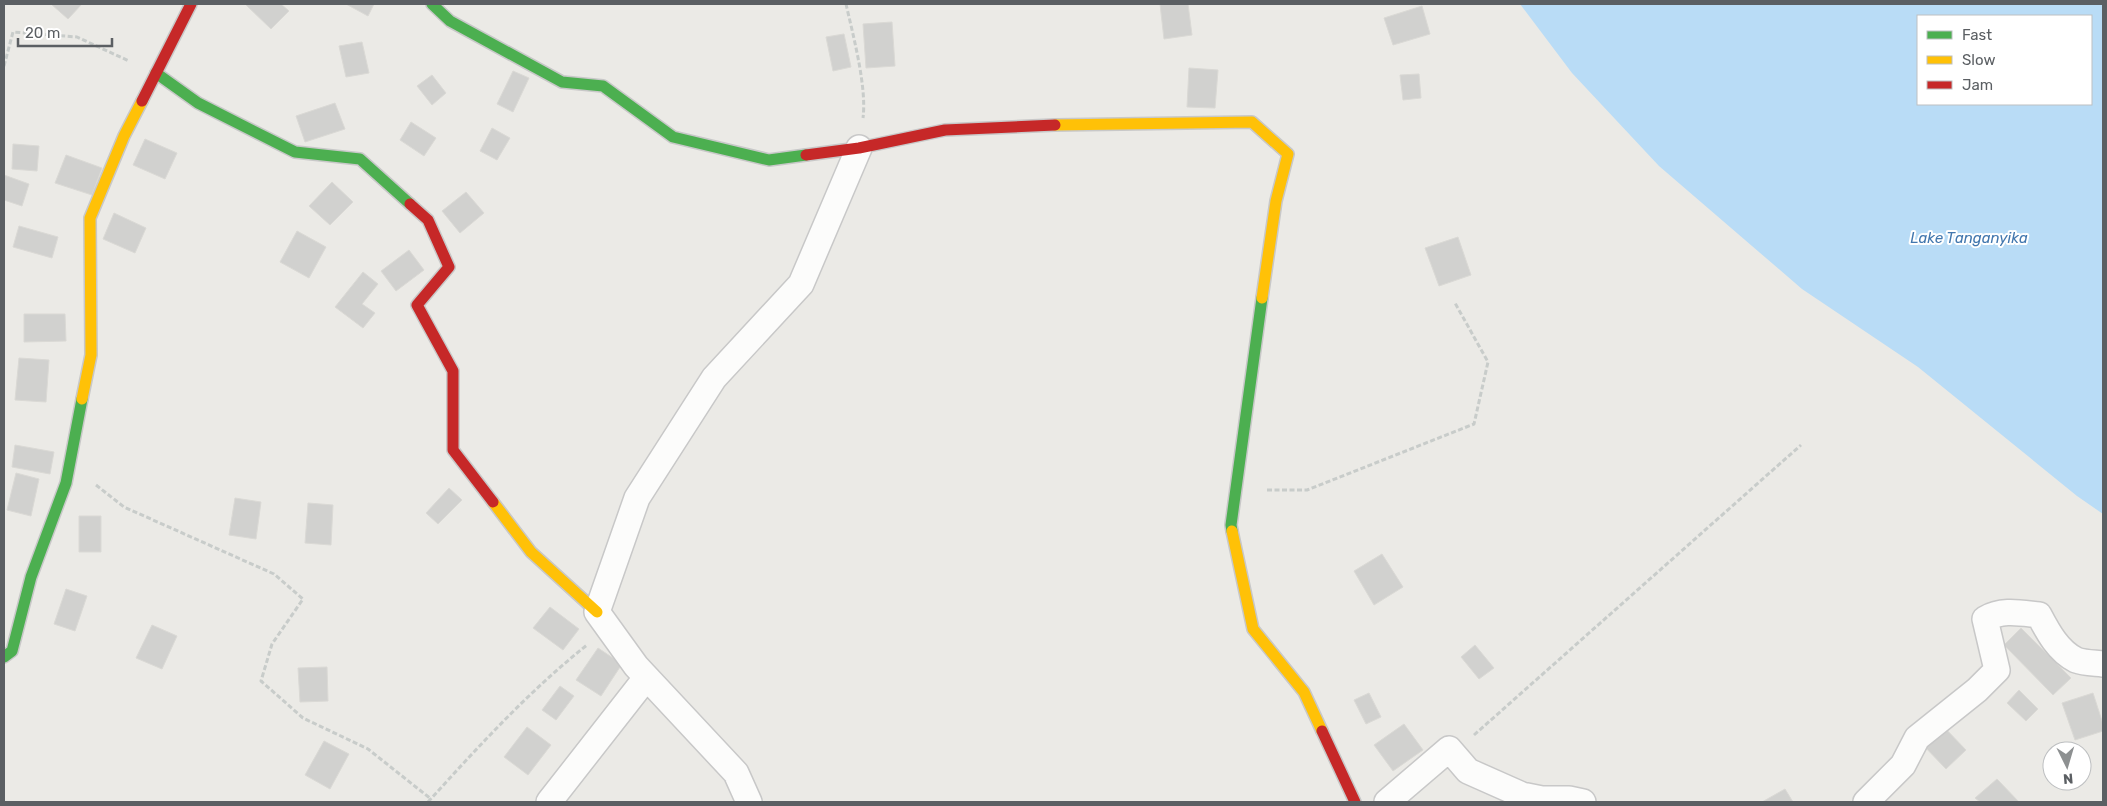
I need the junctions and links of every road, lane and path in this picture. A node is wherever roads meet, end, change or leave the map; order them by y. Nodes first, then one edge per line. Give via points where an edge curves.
1 (191, 4) edge
2 (432, 4) edge
3 (846, 4) edge
4 (4, 66) edge
5 (156, 73) junction
6 (860, 148) junction
7 (1456, 303) dead end
8 (1801, 445) dead end
9 (70, 465) junction
10 (1236, 490) junction
11 (603, 620) junction
12 (4, 657) edge
13 (2103, 664) edge
14 (646, 678) junction
15 (1453, 753) junction
16 (430, 801) edge
17 (549, 802) edge
18 (749, 802) edge
19 (1355, 802) edge
20 (1387, 802) edge
21 (1583, 802) edge
22 (1866, 802) edge

1 - 5 street
2 - 6 street via 450,21 562,82 603,86 673,137 769,160
3 - 6 path via 865,107
4 - 5 path via 13,32 77,38
5 - 9 street via 124,136 90,218 92,355
5 - 11 street via 198,103 295,152 360,158 428,220 448,267 417,305 453,371 454,450 531,552
6 - 10 street via 945,130 1110,123 1252,122 1274,141 1288,154 1276,201
6 - 11 street via 800,284 714,378 637,498
7 - 10 path via 1488,362 1474,424 1307,490
8 - 15 path
9 - 12 street via 31,577 12,651
9 - 16 path via 124,507 274,574 303,599 272,644 261,680 303,718 368,749
10 - 19 street via 1231,525 1253,629 1304,692
11 - 14 street
11 - 16 path via 488,736
13 - 22 street via 2077,660 2064,651 2038,615 2015,612 1994,614 1985,619 1997,670 1917,738 1903,765
14 - 17 street
14 - 18 street via 736,773
15 - 20 street via 1449,749
15 - 21 street via 1468,771 1522,796

